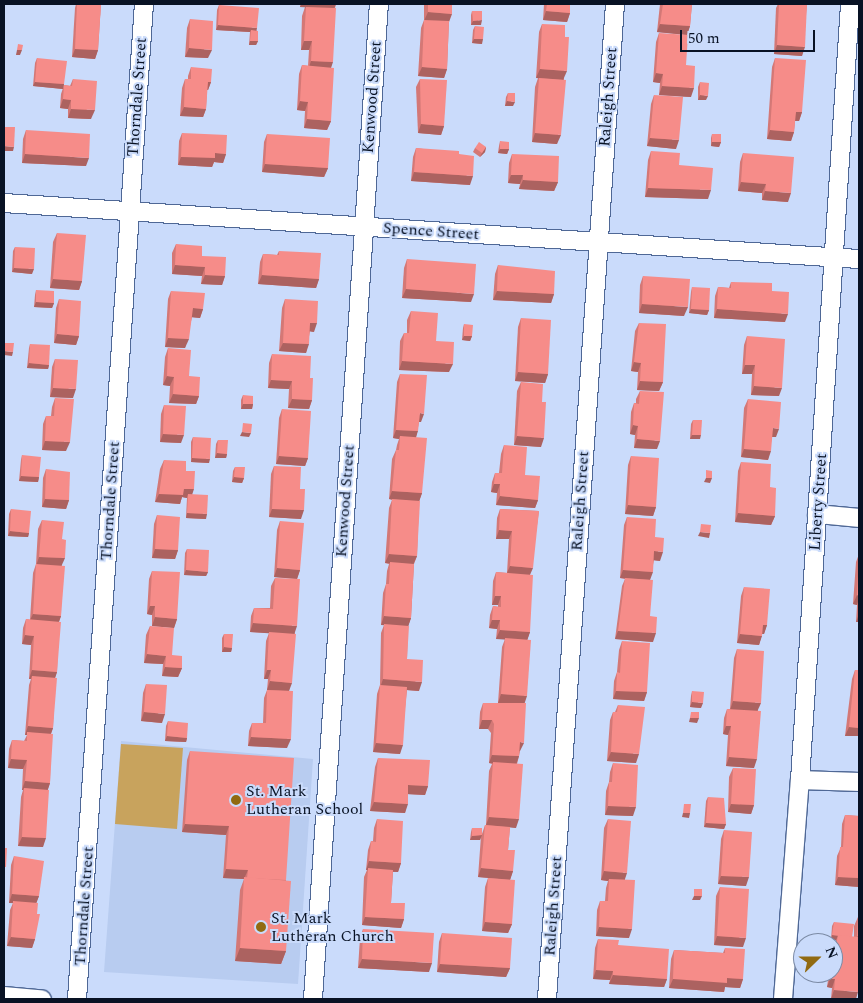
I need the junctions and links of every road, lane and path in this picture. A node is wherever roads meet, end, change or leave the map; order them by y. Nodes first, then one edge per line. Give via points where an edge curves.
1 (144, 4) edge
2 (379, 4) edge
3 (615, 4) edge
4 (853, 15) edge
5 (4, 203) edge
6 (130, 211) junction
7 (363, 227) junction
8 (598, 242) junction
9 (834, 257) junction
10 (859, 259) edge
11 (817, 514) junction
12 (859, 518) edge
13 (800, 780) junction
14 (859, 782) edge
15 (4, 996) edge
16 (42, 999) edge
17 (77, 999) edge
18 (313, 999) edge
19 (547, 999) edge
20 (783, 999) edge

1 - 6 street, Thorndale Street
2 - 7 street, Kenwood Street
3 - 8 street, Raleigh Street
4 - 9 street, Liberty Street
5 - 6 street, Spence Street
6 - 7 street, Spence Street
6 - 17 street, Thorndale Street
7 - 8 street, Spence Street
7 - 18 street, Kenwood Street
8 - 9 street, Spence Street
8 - 19 street, Raleigh Street
9 - 10 street, Spence Street
9 - 11 street, Liberty Street
11 - 12 street
11 - 13 street, Liberty Street
13 - 14 street
13 - 20 street, Liberty Street
15 - 16 street

